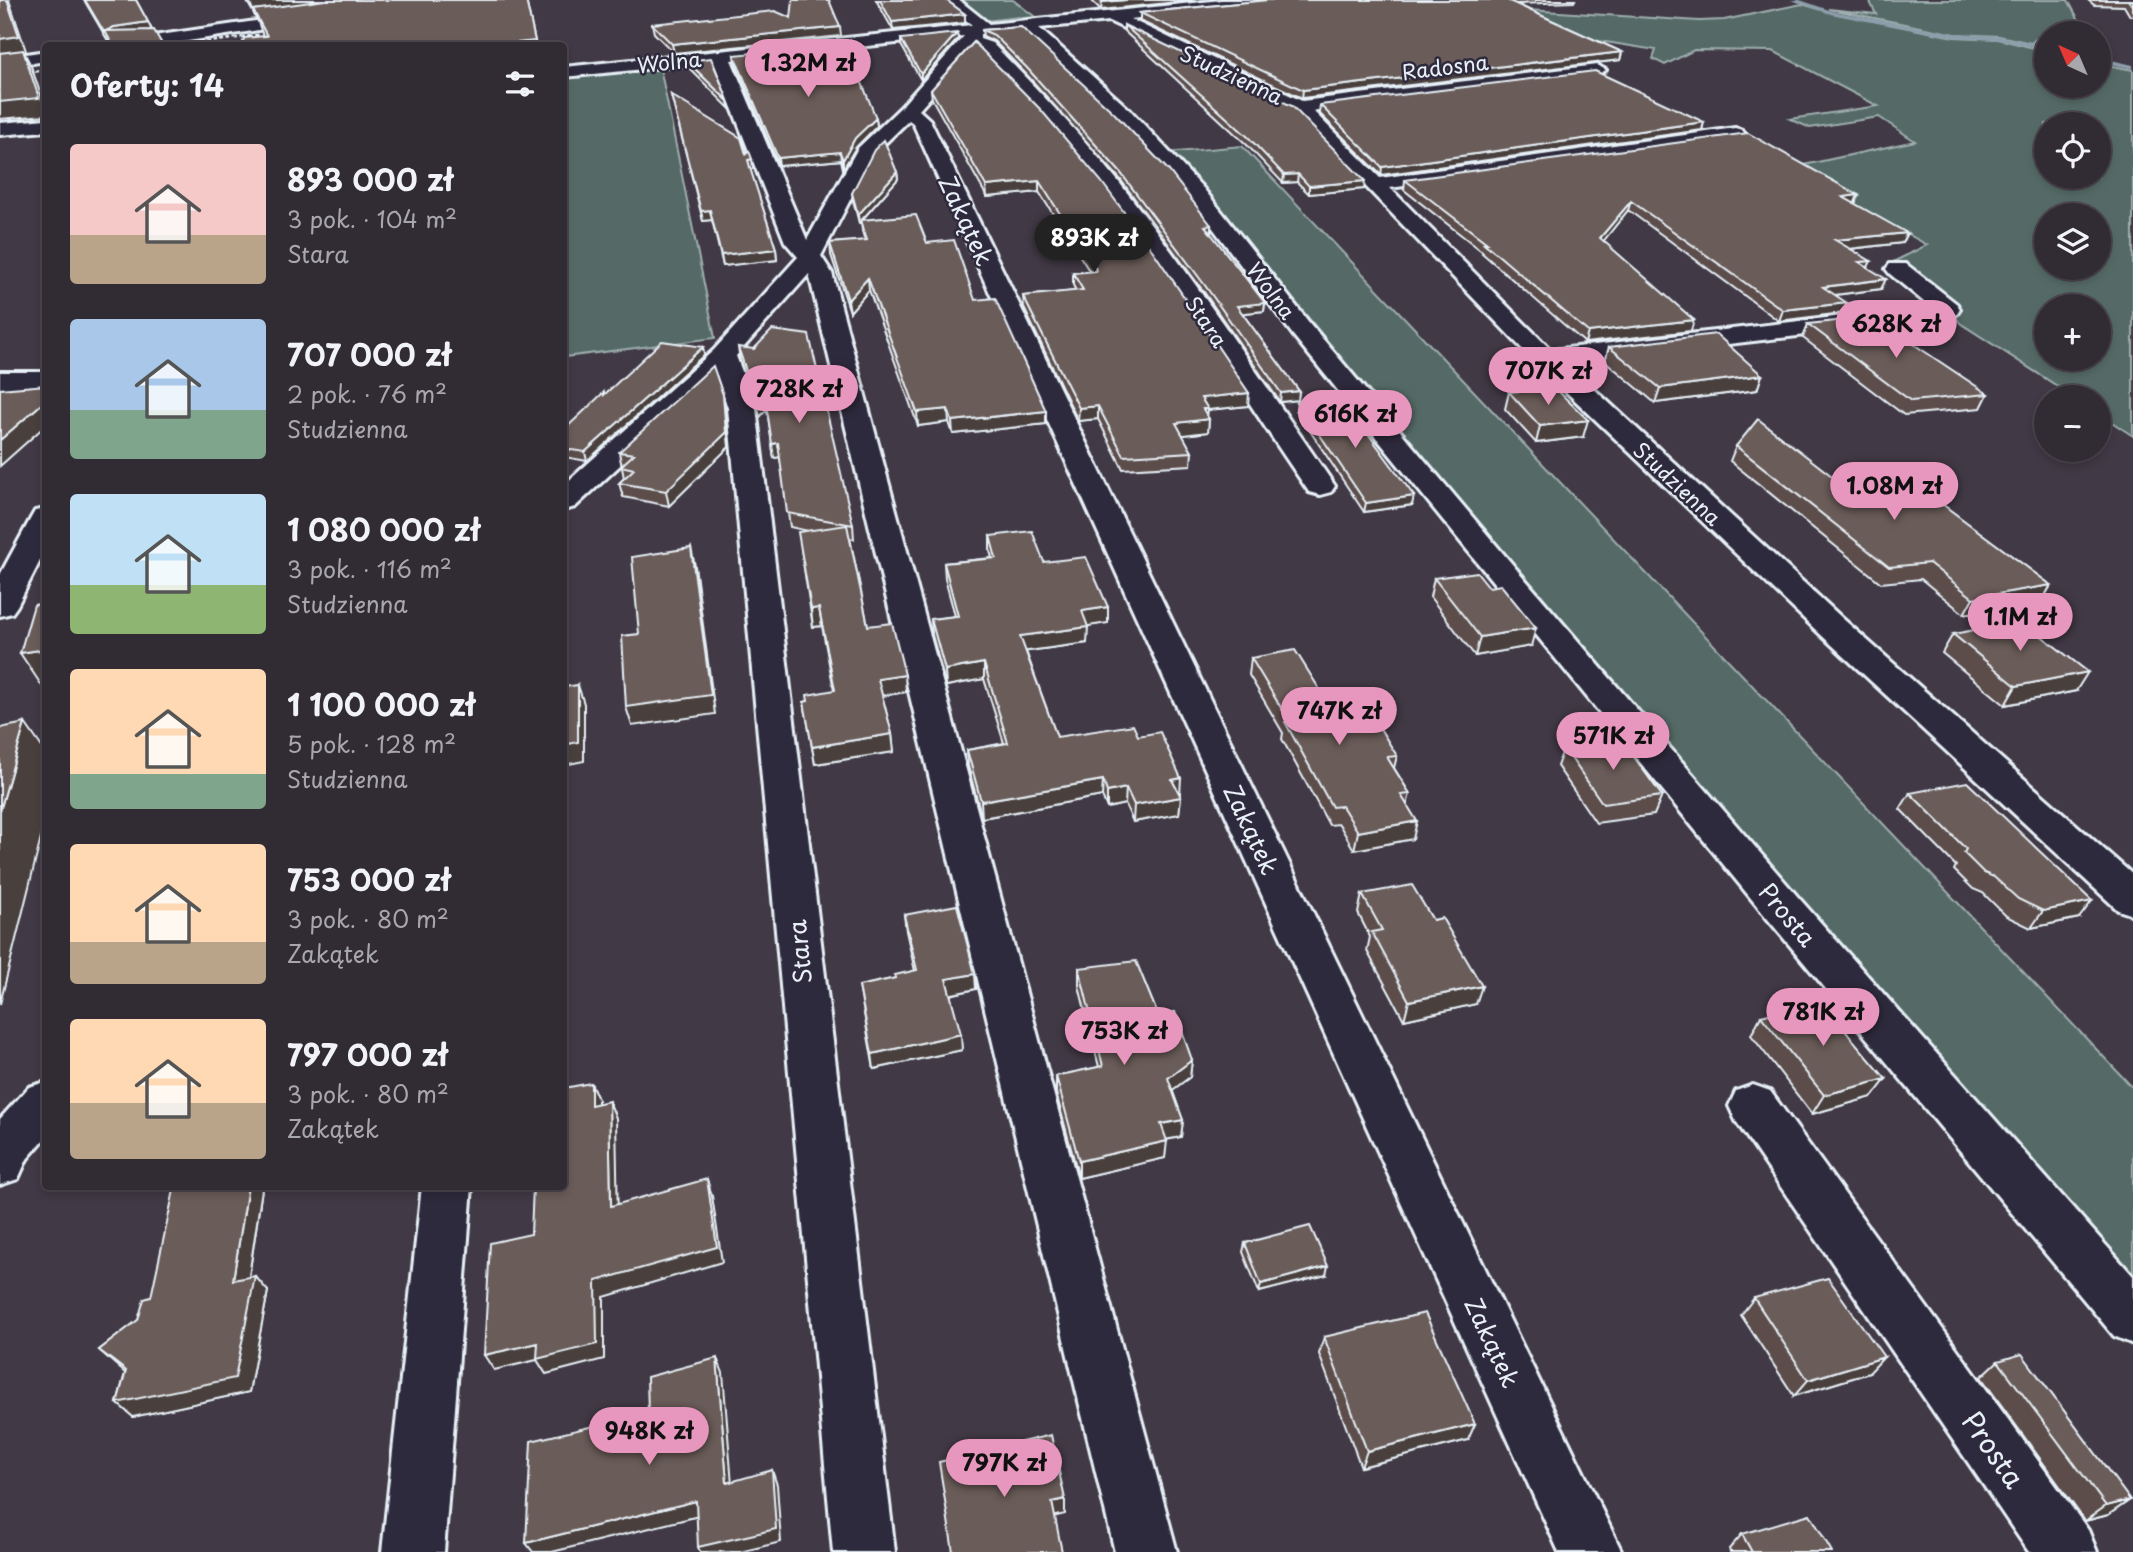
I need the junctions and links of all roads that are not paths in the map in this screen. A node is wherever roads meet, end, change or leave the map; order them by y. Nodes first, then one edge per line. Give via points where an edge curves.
1 (948, 0) edge
2 (1267, 0) edge
3 (332, 15) edge
4 (1111, 16) junction
5 (1026, 25) junction
6 (977, 33) junction
7 (146, 42) edge
8 (720, 56) junction
9 (42, 57) edge
10 (0, 63) edge
11 (1597, 70) edge
12 (567, 72) edge
13 (1299, 107) junction
14 (908, 111) junction
15 (42, 125) edge
16 (0, 129) edge
17 (1735, 134) edge
18 (1375, 185) junction
19 (810, 256) junction
20 (1898, 269) dead end
21 (723, 355) junction
22 (1545, 358) junction
23 (0, 380) edge
24 (42, 380) edge
25 (1320, 486) dead end
26 (567, 492) edge
27 (42, 526) edge
28 (1501, 571) joint
29 (0, 606) edge
30 (2133, 899) edge
31 (42, 1106) edge
32 (1753, 1106) dead end
33 (0, 1163) edge
34 (447, 1190) edge
35 (2133, 1317) edge
36 (414, 1552) edge
37 (864, 1552) edge
38 (1146, 1552) edge
39 (1591, 1552) edge
40 (2066, 1552) edge

1 - 6 street, Stara
2 - 4 street, Wolna
3 - 7 street
4 - 5 street, Wolna
4 - 13 street, Studzienna
5 - 6 street, Wolna
5 - 28 street, Wolna via 1123,114 1196,192 1302,330
6 - 8 street, Wolna
6 - 14 street
6 - 25 street, Stara via 1110,185
8 - 12 street, Wolna
8 - 19 street via 796,242
9 - 10 street
11 - 13 street, Radosna
13 - 18 street, Studzienna
14 - 19 street via 865,152
14 - 39 street, Zakątek via 921,120
15 - 16 street
17 - 18 street
18 - 22 street, Studzienna
19 - 21 street
19 - 38 street via 824,286
20 - 22 street via 1948,309
21 - 26 street
21 - 37 street, Stara via 742,408
22 - 30 street, Studzienna via 1830,625
23 - 24 street
27 - 29 street
28 - 35 street, Prosta
31 - 33 street via 9,1144
32 - 40 street, Prosta
34 - 36 street

